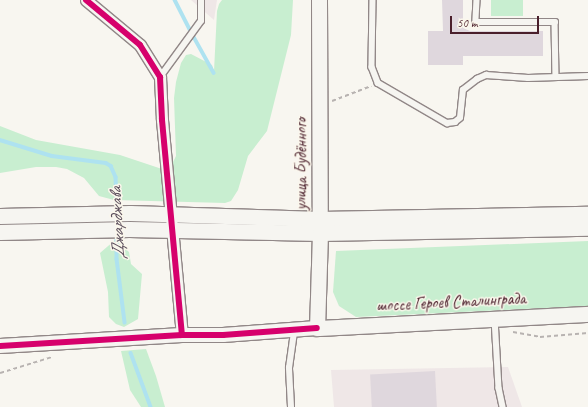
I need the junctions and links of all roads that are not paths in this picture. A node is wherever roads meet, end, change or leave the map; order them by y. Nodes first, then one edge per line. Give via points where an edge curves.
1 (86, 0) edge
2 (201, 0) edge
3 (319, 0) edge
4 (373, 0) edge
5 (476, 0) edge
6 (588, 76) edge
7 (160, 77) junction
8 (556, 77) junction
9 (171, 214) junction
10 (588, 214) edge
11 (0, 216) edge
12 (320, 226) junction
13 (588, 228) edge
14 (173, 231) junction
15 (0, 232) edge
16 (588, 314) edge
17 (495, 324) junction
18 (317, 328) junction
19 (294, 330) junction
20 (182, 335) junction
21 (0, 346) edge
22 (291, 407) edge
23 (503, 407) edge

1 - 7 street via 140,45
2 - 7 lane via 201,21
3 - 12 main road, улица Будённого
4 - 8 lane via 372,67 378,83 447,123 460,118 464,90 486,75
5 - 8 lane via 476,22 555,22
6 - 8 lane
7 - 9 street
9 - 11 main road
9 - 12 main road via 224,214
9 - 14 street
10 - 12 main road
12 - 13 main road
12 - 14 main road
12 - 18 main road, улица Будённого
14 - 15 main road via 104,229
14 - 20 street
16 - 17 main road, шоссе Героев Сталинграда
17 - 18 main road, шоссе Героев Сталинграда
17 - 23 lane via 499,388
18 - 19 street
19 - 20 street
19 - 22 lane via 289,368
20 - 21 street

